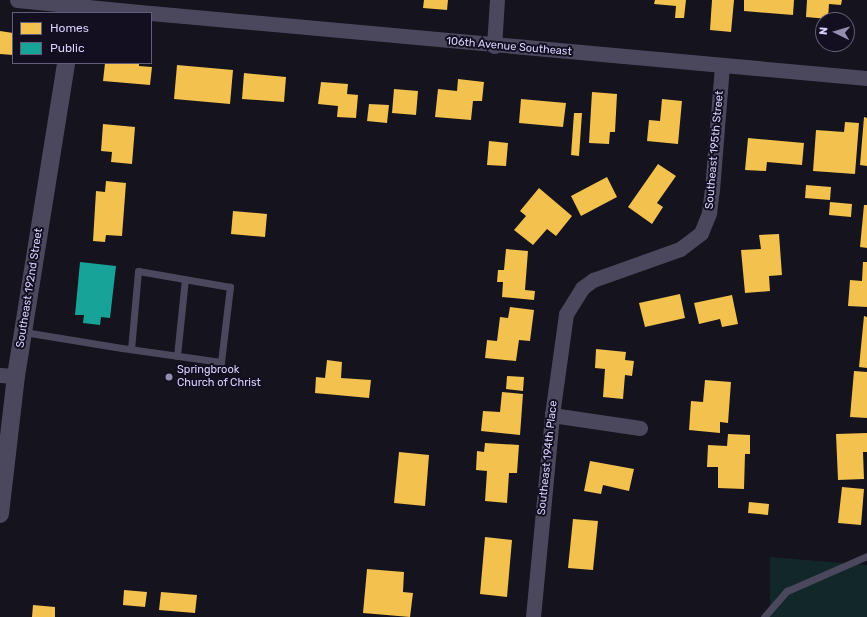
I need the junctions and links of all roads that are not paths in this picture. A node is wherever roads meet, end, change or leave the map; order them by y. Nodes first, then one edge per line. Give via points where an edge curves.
1 (17, 0) edge
2 (497, 0) edge
3 (74, 6) edge
4 (139, 12) edge
5 (152, 13) edge
6 (494, 46) junction
7 (66, 64) edge
8 (722, 66) junction
9 (867, 78) edge
10 (185, 279) junction
11 (572, 302) joint
12 (23, 332) junction
13 (131, 349) junction
14 (177, 356) junction
15 (8, 376) edge
16 (552, 415) junction
17 (640, 428) dead end
18 (0, 514) edge
19 (867, 556) edge
20 (532, 617) edge
21 (764, 617) edge

1 - 3 street, 106th Avenue Southeast
2 - 6 street
3 - 4 street, 106th Avenue Southeast
5 - 6 street, 106th Avenue Southeast
6 - 8 street, 106th Avenue Southeast
7 - 12 street, Southeast 192nd Street
8 - 9 street, 106th Avenue Southeast
8 - 11 street, Southeast 195th Street via 710,213 701,233 680,249 593,280
10 - 13 lane via 138,271
10 - 14 lane
10 - 14 lane via 230,287 221,362
11 - 16 street, Southeast 194th Place via 566,314
12 - 13 lane
12 - 15 street, Southeast 192nd Street
13 - 14 lane
15 - 18 street, Southeast 192nd Street
16 - 17 street
16 - 20 street, Southeast 194th Place
19 - 21 lane via 787,591

